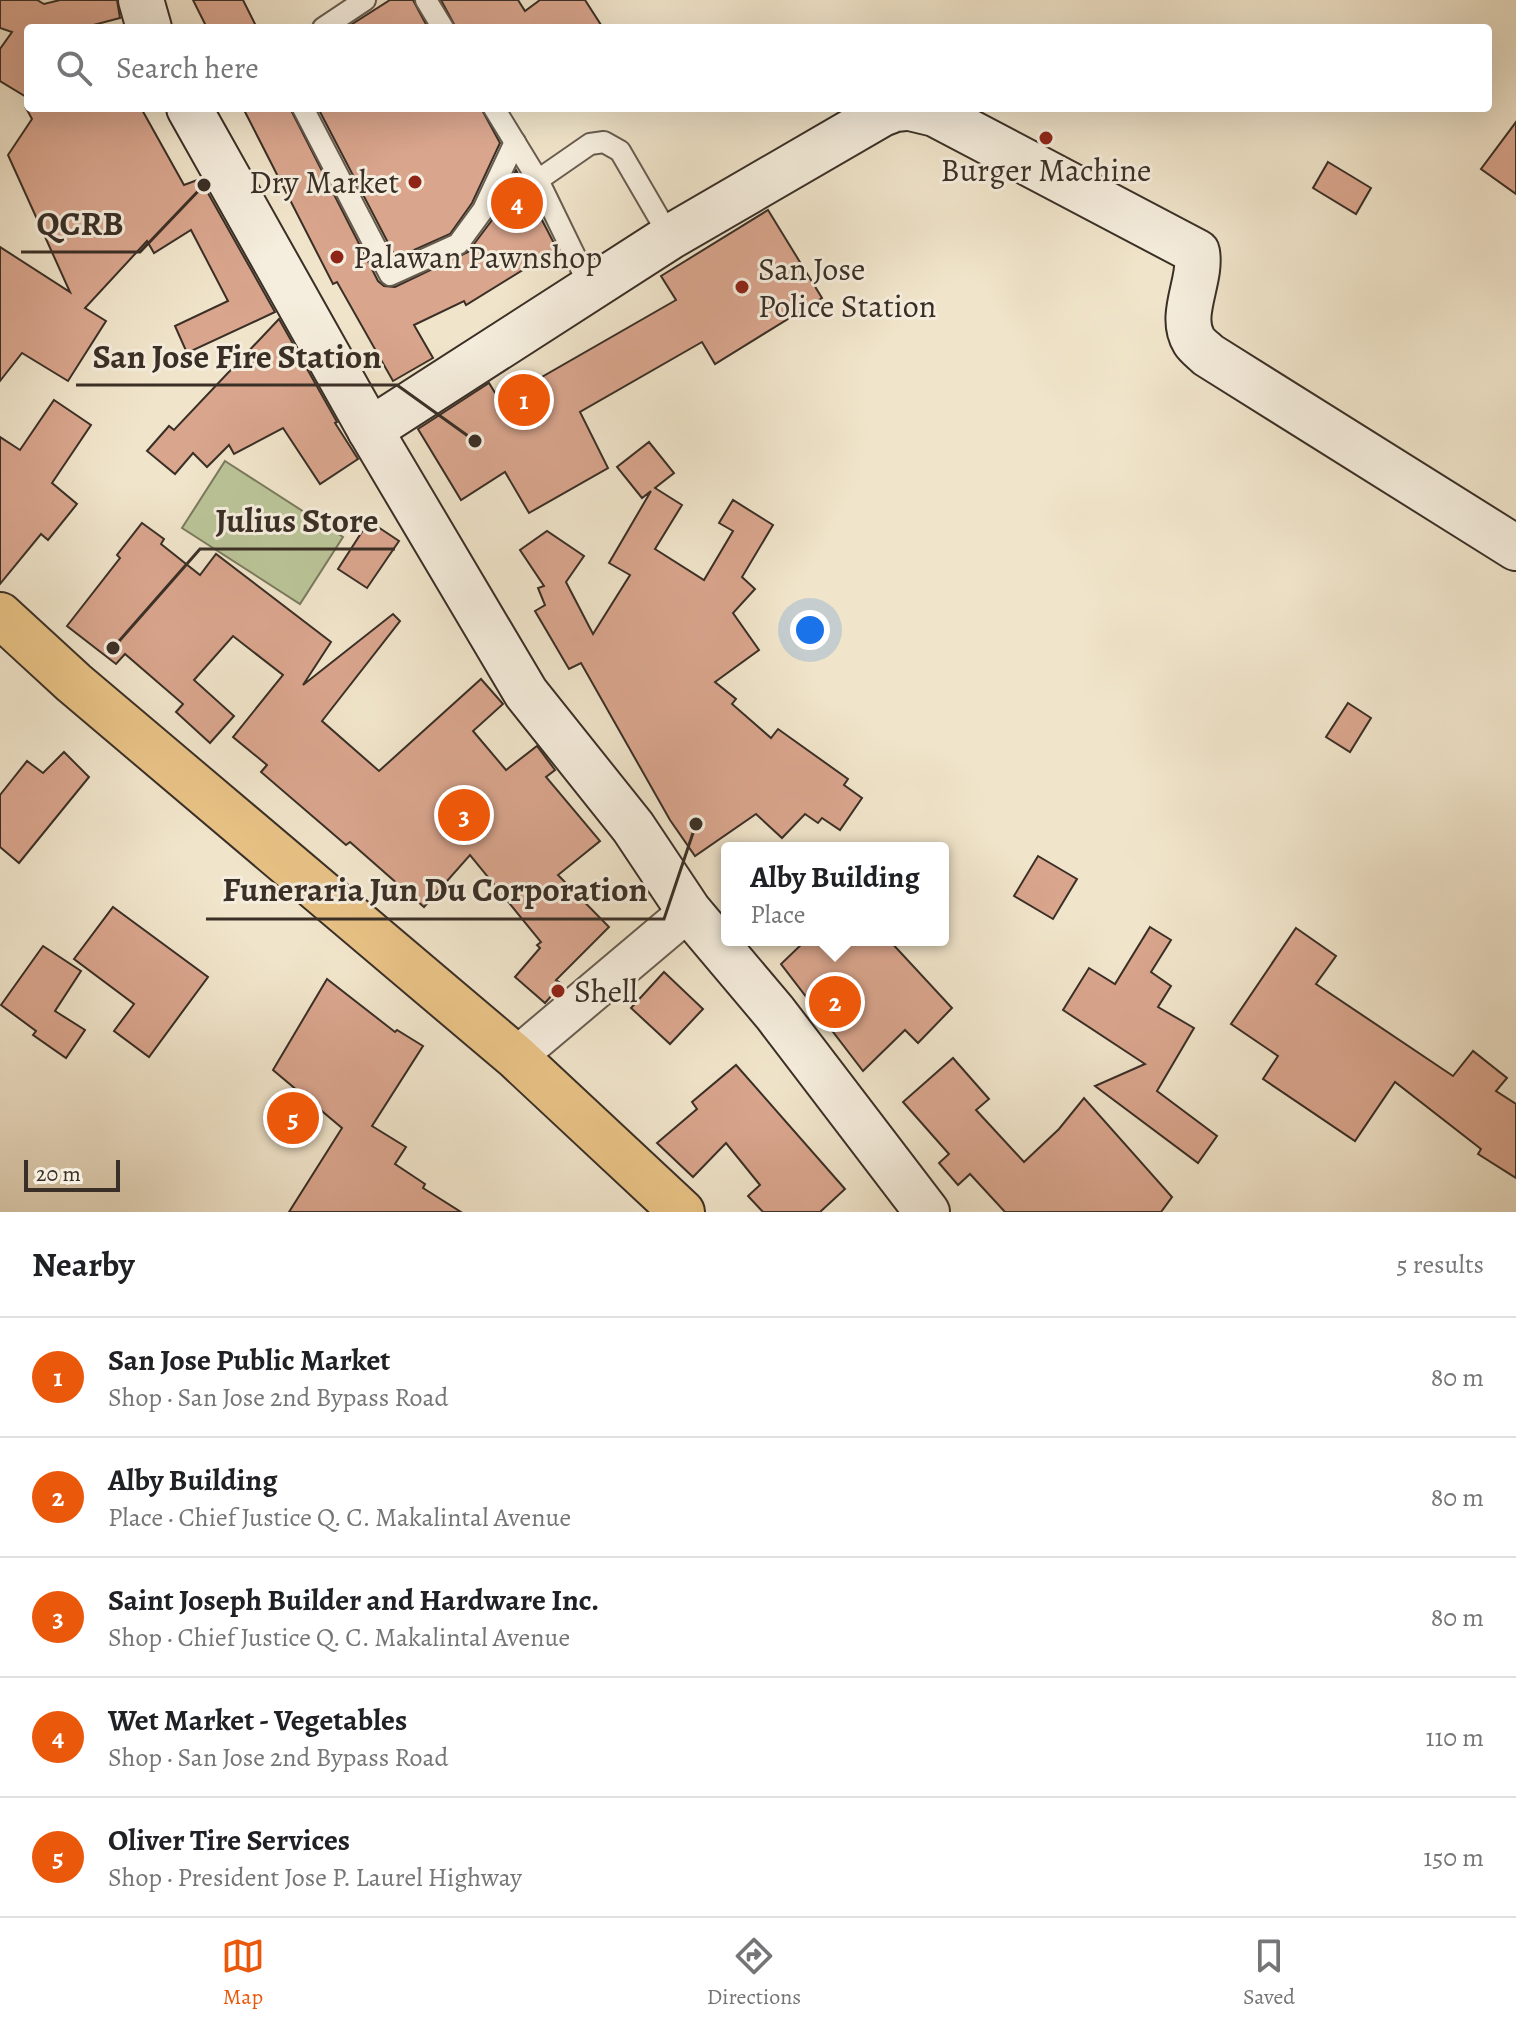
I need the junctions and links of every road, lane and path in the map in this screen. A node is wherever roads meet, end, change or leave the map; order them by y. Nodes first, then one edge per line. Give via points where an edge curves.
1 (141, 0) edge
2 (365, 0) edge
3 (426, 0) edge
4 (148, 24) edge
5 (329, 24) edge
6 (441, 24) edge
7 (195, 112) edge
8 (305, 112) edge
9 (496, 112) edge
10 (891, 112) edge
11 (926, 112) edge
12 (515, 142) junction
13 (538, 180) junction
14 (670, 237) junction
15 (590, 287) junction
16 (370, 430) junction
17 (1516, 548) edge
18 (0, 615) edge
19 (689, 911) junction
20 (516, 1057) junction
21 (682, 1212) edge
22 (927, 1212) edge

1 - 4 street
2 - 5 lane
3 - 6 lane
7 - 16 street
8 - 12 lane via 390,275 458,244 483,210
9 - 12 lane
10 - 14 street
11 - 17 street via 1197,252 1200,263 1188,323 1194,341 1208,355
12 - 13 lane
13 - 14 lane via 590,144 604,142 620,151
13 - 15 lane
14 - 15 street
15 - 16 street
16 - 19 street via 526,693 633,827
18 - 20 highway
19 - 20 street
19 - 22 street via 775,1013
20 - 21 highway

